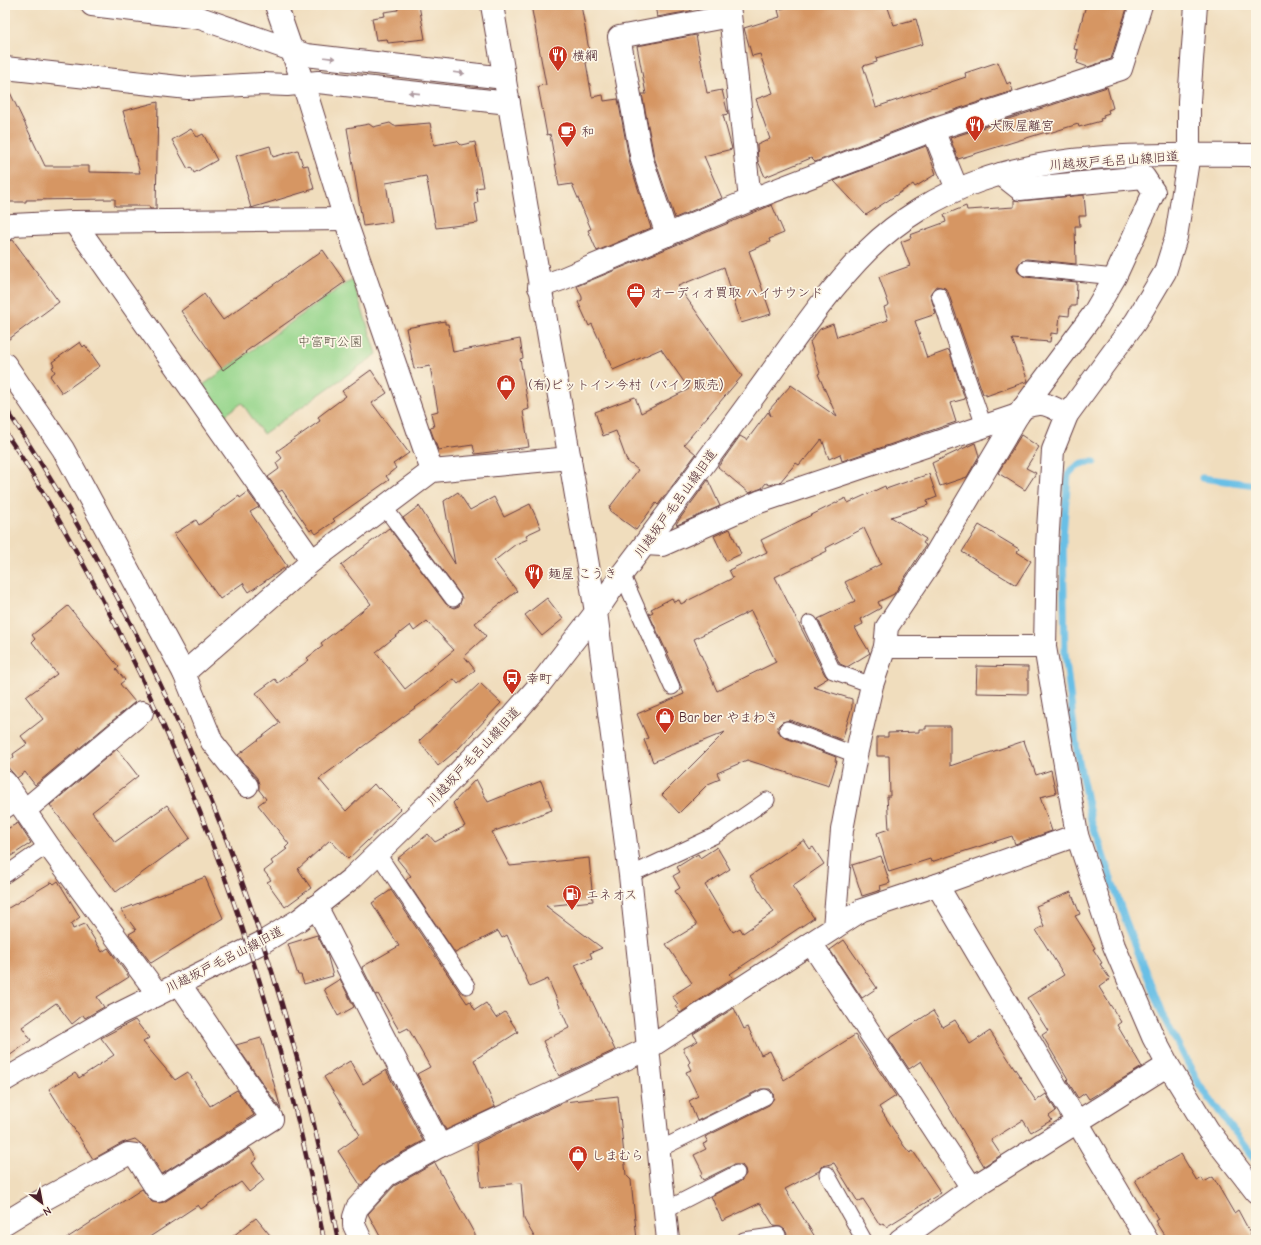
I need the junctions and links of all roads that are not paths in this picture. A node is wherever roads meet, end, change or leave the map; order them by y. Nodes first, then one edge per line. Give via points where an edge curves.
1 (92, 5) edge
2 (276, 5) edge
3 (492, 5) edge
4 (1141, 5) edge
5 (1196, 5) edge
6 (730, 8) edge
7 (291, 51) junction
8 (5, 68) edge
9 (504, 78) junction
10 (303, 83) junction
11 (509, 103) junction
12 (934, 130) junction
13 (1189, 154) junction
14 (1256, 154) edge
15 (1001, 174) junction
16 (957, 189) junction
17 (750, 200) junction
18 (345, 219) junction
19 (74, 222) junction
20 (5, 230) edge
21 (667, 235) junction
22 (1026, 268) dead end
23 (1115, 277) junction
24 (539, 287) junction
25 (939, 295) dead end
26 (5, 364) edge
27 (1021, 411) junction
28 (1067, 415) junction
29 (984, 426) junction
30 (570, 458) junction
31 (432, 471) junction
32 (385, 508) junction
33 (646, 544) junction
34 (312, 561) junction
35 (622, 574) junction
36 (453, 599) dead end
37 (596, 612) junction
38 (810, 624) dead end
39 (885, 647) junction
40 (1045, 647) junction
41 (184, 673) junction
42 (872, 685) junction
43 (672, 688) dead end
44 (142, 712) dead end
45 (787, 729) dead end
46 (856, 755) junction
47 (5, 782) edge
48 (247, 786) dead end
49 (767, 800) dead end
50 (16, 808) edge
51 (1077, 835) junction
52 (48, 845) junction
53 (378, 854) junction
54 (5, 875) edge
55 (630, 875) junction
56 (937, 885) junction
57 (316, 906) junction
58 (834, 928) junction
59 (811, 943) junction
60 (179, 983) junction
61 (467, 986) dead end
62 (157, 993) junction
63 (647, 1049) junction
64 (1168, 1065) junction
65 (5, 1080) edge
66 (765, 1097) dead end
67 (1077, 1123) junction
68 (440, 1146) junction
69 (658, 1150) junction
70 (737, 1173) dead end
71 (827, 1174) dead end
72 (972, 1188) junction
73 (1256, 1192) edge
74 (665, 1210) junction
75 (5, 1223) edge
76 (778, 1235) dead end
77 (361, 1240) edge
78 (668, 1240) edge
79 (744, 1240) edge
80 (864, 1240) edge
81 (900, 1240) edge
82 (1147, 1240) edge

1 - 7 street via 200,18
2 - 7 street
3 - 9 street
4 - 12 street via 1121,69
5 - 13 street via 1189,101
6 - 17 street
6 - 21 street via 619,37 642,160
7 -> 9 street via 306,55
7 - 10 street
8 - 10 street via 188,88
9 - 11 street
11 -> 10 street via 318,82
10 - 18 street
11 - 24 street
12 - 16 street
12 - 17 street
13 - 14 street, 川越坂戸毛呂山線旧道
13 - 15 street, 川越坂戸毛呂山線旧道 via 1057,162
13 - 28 street via 1176,237 1165,272 1136,321
15 - 16 street, 川越坂戸毛呂山線旧道
15 - 23 street via 1020,189 1144,177 1154,192
16 - 33 street, 川越坂戸毛呂山線旧道 via 897,225 869,249 827,298
17 - 21 street
18 - 19 street
18 - 31 street
19 - 20 street via 12,225
19 - 34 street
21 - 24 street
22 - 23 lane
23 - 27 street via 1092,316
24 - 30 street
25 - 29 lane
26 - 41 street via 63,449
27 - 28 street via 1034,403 1044,402
27 - 29 street
27 - 39 street via 932,560 887,627
28 - 40 street via 1053,450 1047,546
29 - 33 street via 759,502 662,545
30 - 31 street
30 - 37 street
31 - 32 street
32 - 34 street
32 - 36 lane
33 - 35 street, 川越坂戸毛呂山線旧道
34 - 41 street
35 - 37 street, 川越坂戸毛呂山線旧道
35 - 43 lane
37 - 53 street, 川越坂戸毛呂山線旧道 via 537,688
37 - 55 street
38 - 42 lane via 833,671
39 - 40 street
39 - 42 street
40 - 51 street
41 - 48 street via 212,742
42 - 46 street
44 - 50 street
45 - 46 lane
46 - 58 street via 842,830
47 - 50 street
49 - 55 lane via 716,835
50 - 52 street
51 - 56 street
51 - 64 street via 1114,946 1153,1037
52 - 54 lane
52 - 62 street
53 - 57 street, 川越坂戸毛呂山線旧道
53 - 61 lane
55 - 63 street
56 - 58 street via 862,910
56 - 67 street
57 - 60 street, 川越坂戸毛呂山線旧道 via 263,942
57 - 68 street
58 - 59 street
59 - 63 street
59 - 72 street
60 - 62 street, 川越坂戸毛呂山線旧道
60 - 75 street via 272,1120 158,1191 135,1155 128,1154
62 - 65 street, 川越坂戸毛呂山線旧道
63 - 68 street
63 - 69 street
64 - 67 street
64 - 73 street via 1208,1130
66 - 69 lane
67 - 72 street
67 - 82 street
68 - 77 street via 386,1176 357,1208 354,1225
69 - 74 street
70 - 74 lane
71 - 80 lane
72 - 81 street
74 - 78 street
76 - 79 lane

